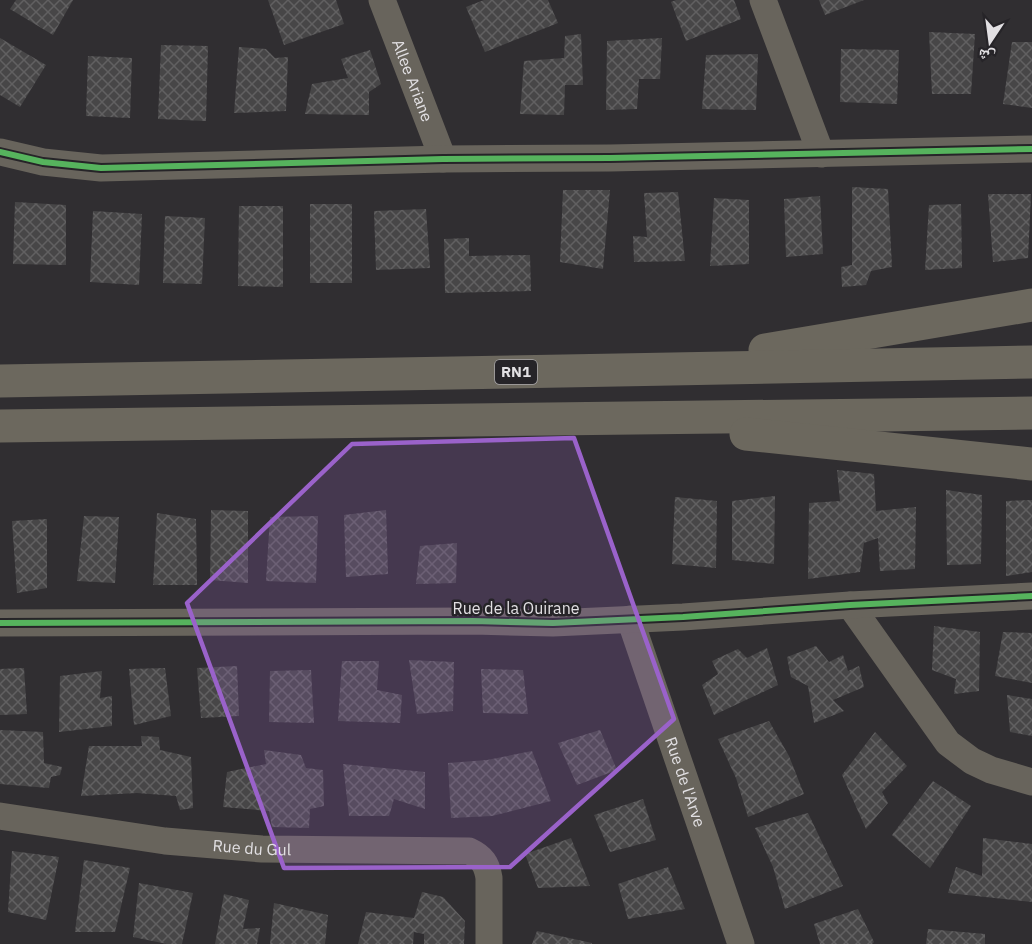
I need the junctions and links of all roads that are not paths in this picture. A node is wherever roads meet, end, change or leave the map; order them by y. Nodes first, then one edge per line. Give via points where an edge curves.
1 (382, 0) edge
2 (763, 0) edge
3 (1032, 149) edge
4 (0, 152) edge
5 (821, 154) junction
6 (442, 159) junction
7 (1032, 304) edge
8 (1032, 362) edge
9 (664, 368) junction
10 (0, 381) edge
11 (1032, 413) edge
12 (580, 417) junction
13 (0, 426) edge
14 (1032, 464) edge
15 (1032, 596) edge
16 (850, 605) junction
17 (630, 619) junction
18 (0, 623) edge
19 (1032, 782) edge
20 (0, 816) edge
21 (489, 944) edge
22 (741, 944) edge

1 - 6 street, Allee Ariane
2 - 5 street
3 - 5 street
4 - 6 street via 43,162 101,168
5 - 6 street
7 - 9 highway
8 - 9 highway, RN1
9 - 10 highway, RN1
11 - 12 highway
12 - 13 highway
12 - 14 highway
15 - 16 street, Rue de la Ouirane
16 - 17 street, Rue de la Ouirane
16 - 19 street via 948,742 972,761
17 - 18 street, Rue de la Ouirane via 553,623
17 - 22 street, Rue de l'Arve
20 - 21 street, Rue du Gul via 165,841 262,849 469,851 483,860 489,878

